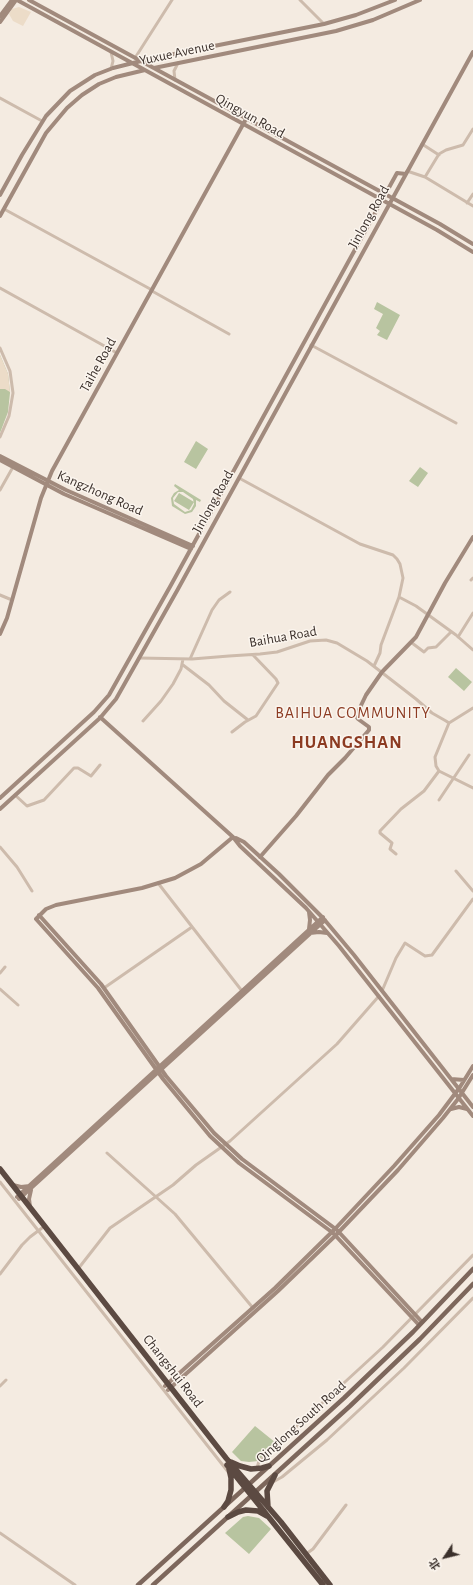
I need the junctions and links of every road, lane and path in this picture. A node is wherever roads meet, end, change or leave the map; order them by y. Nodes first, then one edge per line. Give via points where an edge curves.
1 (12, 0) edge
2 (16, 0) edge
3 (29, 0) edge
4 (172, 0) edge
5 (300, 0) edge
6 (395, 0) edge
7 (420, 0) edge
8 (0, 16) edge
9 (0, 22) edge
10 (324, 24) junction
11 (111, 52) junction
12 (473, 52) edge
13 (136, 58) junction
14 (140, 61) junction
15 (180, 62) junction
16 (131, 63) junction
17 (111, 68) junction
18 (153, 68) junction
19 (144, 70) junction
20 (175, 80) junction
21 (0, 98) edge
22 (246, 119) junction
23 (42, 121) junction
24 (243, 125) junction
25 (473, 129) edge
26 (422, 144) junction
27 (439, 155) junction
28 (406, 173) junction
29 (425, 177) junction
30 (473, 194) edge
31 (0, 195) edge
32 (385, 195) junction
33 (392, 199) junction
34 (382, 201) junction
35 (467, 203) junction
36 (389, 204) junction
37 (473, 206) edge
38 (4, 209) junction
39 (0, 216) edge
40 (473, 244) edge
41 (473, 252) edge
42 (0, 288) edge
43 (152, 290) junction
44 (229, 334) dead end
45 (311, 345) junction
46 (0, 348) edge
47 (117, 353) junction
48 (456, 423) dead end
49 (0, 437) edge
50 (0, 456) edge
51 (0, 460) edge
52 (13, 467) junction
53 (239, 478) junction
54 (47, 483) junction
55 (0, 490) edge
56 (473, 537) edge
57 (192, 547) junction
58 (230, 592) dead end
59 (0, 595) edge
60 (399, 597) junction
61 (12, 600) junction
62 (473, 613) edge
63 (428, 615) junction
64 (468, 622) junction
65 (473, 623) edge
66 (451, 632) junction
67 (0, 634) edge
68 (458, 637) junction
69 (412, 643) junction
70 (473, 650) edge
71 (253, 655) junction
72 (139, 658) junction
73 (184, 659) junction
74 (190, 659) junction
75 (183, 665) junction
76 (374, 666) junction
77 (382, 672) junction
78 (473, 708) edge
79 (100, 717) junction
80 (248, 720) junction
81 (143, 721) dead end
82 (449, 722) junction
83 (232, 732) dead end
84 (469, 755) dead end
85 (100, 765) dead end
86 (439, 771) junction
87 (454, 779) junction
88 (473, 788) edge
89 (15, 795) junction
90 (0, 798) edge
91 (439, 800) dead end
92 (0, 809) edge
93 (233, 837) junction
94 (0, 847) edge
95 (396, 854) dead end
96 (260, 857) junction
97 (456, 871) dead end
98 (158, 883) junction
99 (32, 891) dead end
100 (473, 891) edge
101 (473, 899) edge
102 (308, 910) junction
103 (38, 917) junction
104 (324, 919) junction
105 (319, 923) junction
106 (192, 927) junction
107 (309, 932) junction
108 (329, 934) junction
109 (5, 967) dead end
110 (0, 973) edge
111 (104, 988) junction
112 (0, 989) edge
113 (242, 991) junction
114 (382, 991) junction
115 (378, 996) junction
116 (18, 1005) dead end
117 (473, 1066) edge
118 (159, 1070) junction
119 (473, 1075) edge
120 (451, 1079) junction
121 (464, 1080) junction
122 (449, 1086) junction
123 (466, 1086) junction
124 (459, 1089) junction
125 (462, 1093) junction
126 (455, 1094) junction
127 (458, 1098) junction
128 (451, 1100) junction
129 (469, 1102) junction
130 (473, 1107) edge
131 (467, 1109) junction
132 (449, 1111) junction
133 (473, 1116) edge
134 (223, 1146) junction
135 (107, 1153) dead end
136 (0, 1169) edge
137 (0, 1174) edge
138 (0, 1182) edge
139 (13, 1185) junction
140 (31, 1187) junction
141 (156, 1196) junction
142 (20, 1197) junction
143 (30, 1207) junction
144 (40, 1229) junction
145 (335, 1232) junction
146 (473, 1255) edge
147 (78, 1269) junction
148 (473, 1269) edge
149 (0, 1274) edge
150 (473, 1284) edge
151 (473, 1298) edge
152 (253, 1308) junction
153 (414, 1316) junction
154 (421, 1324) junction
155 (6, 1380) dead end
156 (0, 1386) edge
157 (168, 1386) junction
158 (226, 1461) junction
159 (269, 1466) junction
160 (257, 1469) junction
161 (275, 1474) junction
162 (231, 1476) junction
163 (269, 1484) junction
164 (247, 1486) junction
165 (254, 1494) junction
166 (346, 1505) dead end
167 (224, 1507) junction
168 (268, 1507) junction
169 (228, 1517) junction
170 (272, 1519) junction
171 (0, 1533) edge
172 (306, 1554) junction
173 (75, 1585) edge
174 (138, 1585) edge
175 (153, 1585) edge
176 (323, 1585) edge
177 (330, 1585) edge

1 - 8 main road
2 - 9 main road
2 - 11 main road, Qingyun Road
3 - 13 main road, Qingyun Road
4 - 13 street
5 - 10 street
6 - 10 main road, Yuxue Avenue
7 - 15 main road, Yuxue Avenue via 373,20 331,32
10 - 14 main road, Yuxue Avenue
11 - 16 main road, Qingyun Road
11 - 17 street
12 - 26 main road, Jinlong Road
13 - 14 main road, Qingyun Road
14 - 16 main road, Yuxue Avenue
14 - 18 main road, Qingyun Road
15 - 18 main road, Yuxue Avenue
15 - 20 street via 174,69
16 - 17 main road, Yuxue Avenue
16 - 19 main road, Qingyun Road
17 - 23 main road, Yuxue Avenue via 76,87
18 - 19 main road, Yuxue Avenue
18 - 20 main road, Qingyun Road
19 - 24 main road, Qingyun Road
19 - 38 main road, Yuxue Avenue via 99,84 66,108 46,133
20 - 22 main road, Qingyun Road
21 - 23 street
22 - 24 main road, Taihe Road
22 - 32 main road, Qingyun Road
23 - 31 main road, Yuxue Avenue
24 - 34 main road, Qingyun Road
24 - 43 main road, Taihe Road
25 - 27 street via 463,144
26 - 27 street
26 - 28 main road, Jinlong Road
27 - 29 street
28 - 29 street
28 - 32 main road, Jinlong Road via 397,173
28 - 33 main road, Jinlong Road
29 - 35 street
30 - 35 street
32 - 33 main road, Qingyun Road
32 - 34 main road, Jinlong Road
33 - 36 main road, Jinlong Road
33 - 40 main road, Qingyun Road
34 - 36 main road, Qingyun Road
34 - 57 main road, Jinlong Road
35 - 37 street
36 - 41 main road, Qingyun Road
36 - 45 main road, Jinlong Road
38 - 39 main road, Yuxue Avenue
38 - 43 street
42 - 47 street
43 - 44 street
43 - 47 main road, Taihe Road
45 - 48 street
45 - 53 main road, Jinlong Road
46 - 49 street via 10,371 13,393 9,416
47 - 54 main road, Taihe Road
50 - 54 main road, Kangzhong Road
51 - 52 main road, Kangzhong Road
52 - 54 main road, Kangzhong Road
52 - 55 street
53 - 60 street via 360,544 393,555 400,564 403,578
53 - 72 main road, Jinlong Road
54 - 57 main road, Kangzhong Road
54 - 61 main road, Taihe Road
56 - 63 main road
57 - 90 main road, Jinlong Road via 109,695
58 - 74 street via 219,600 212,610
59 - 61 street
60 - 63 street
60 - 76 street
61 - 67 main road, Taihe Road
62 - 64 street
63 - 66 street
63 - 69 main road
64 - 65 street
64 - 68 street
66 - 68 street
66 - 69 street via 436,647 428,648 424,652
68 - 70 street
69 - 77 main road
71 - 74 street, Baihua Road
71 - 76 street, Baihua Road via 277,652 310,641 323,640 336,643
71 - 80 street via 278,682 258,714
72 - 73 street, Baihua Road
72 - 79 main road, Jinlong Road via 116,699
73 - 74 street, Baihua Road
73 - 75 street
75 - 80 street
75 - 81 street via 165,696
76 - 77 street, Baihua Road
77 - 82 street, Baihua Road via 432,713
77 - 96 main road via 356,714 369,730
78 - 82 street
79 - 89 main road, Jinlong Road
79 - 93 main road
80 - 83 street
82 - 86 street via 435,757
84 - 87 street
85 - 89 street via 91,776 74,768 44,800 27,806
86 - 87 street
86 - 95 street via 424,791 380,831 392,844 390,848
87 - 88 street
87 - 91 street
89 - 92 main road, Jinlong Road
93 - 96 main road via 244,842
93 - 98 main road via 196,867
93 - 102 main road
94 - 99 street
96 - 104 main road via 298,891
97 - 100 street
98 - 103 main road via 56,905 46,909
98 - 106 street
101 - 114 street via 432,955 425,956 405,943
102 - 105 main road
102 - 107 main road
103 - 111 main road
103 - 118 main road via 98,987
104 - 105 main road
104 - 114 main road
105 - 107 main road
105 - 108 main road
106 - 111 street
106 - 113 street
107 - 108 main road
107 - 113 main road
107 - 118 main road
108 - 115 main road
109 - 110 street
111 - 118 main road
112 - 116 street
113 - 118 main road
114 - 120 main road
115 - 122 main road
115 - 134 street via 337,1044
117 - 121 main road
118 - 134 main road
118 - 140 main road
119 - 123 main road
120 - 121 main road
120 - 124 main road
121 - 124 main road
122 - 126 main road
122 - 128 main road
123 - 125 main road
123 - 129 main road
124 - 125 main road
124 - 126 main road
125 - 127 main road
125 - 129 main road
126 - 127 main road
126 - 128 main road
127 - 131 main road
127 - 132 main road
128 - 145 main road
129 - 130 main road
131 - 132 main road via 459,1107
131 - 133 main road
132 - 145 main road via 398,1170
134 - 141 street
134 - 145 main road
135 - 141 street
136 - 139 highway, Changshui Road
137 - 142 highway, Changshui Road
138 - 144 street
139 - 140 main road
139 - 142 highway, Changshui Road
140 - 142 main road
140 - 143 main road
141 - 147 street via 110,1228
141 - 152 street via 187,1227
142 - 143 highway, Changshui Road
142 - 144 highway, Changshui Road
143 - 147 highway, Changshui Road
144 - 149 street via 30,1236
144 - 157 highway, Changshui Road
144 - 162 street
145 - 152 main road
145 - 153 main road
145 - 157 main road via 278,1292
146 - 153 street
147 - 157 highway, Changshui Road
148 - 154 main road, Qinglong South Road
150 - 161 main road, Qinglong South Road via 378,1379
151 - 163 street via 399,1373 327,1440 282,1477
152 - 157 main road
153 - 154 main road
153 - 160 street via 260,1462
154 - 159 main road, Qinglong South Road
155 - 156 street
157 - 158 highway, Changshui Road
158 - 160 highway
158 - 162 highway
158 - 164 highway, Changshui Road
159 - 160 highway
159 - 164 main road, Qinglong South Road
161 - 163 highway
161 - 165 main road, Qinglong South Road
162 - 167 highway via 230,1494
163 - 168 highway
164 - 165 highway, Changshui Road
164 - 167 main road, Qinglong South Road
165 - 168 highway, Changshui Road
165 - 169 main road, Qinglong South Road
165 - 170 highway, Changshui Road
166 - 172 street via 313,1549
167 - 174 main road, Qinglong South Road
168 - 172 highway, Changshui Road
169 - 170 highway via 250,1510
169 - 175 main road, Qinglong South Road
170 - 176 highway, Changshui Road
171 - 173 street
172 - 177 highway, Changshui Road

